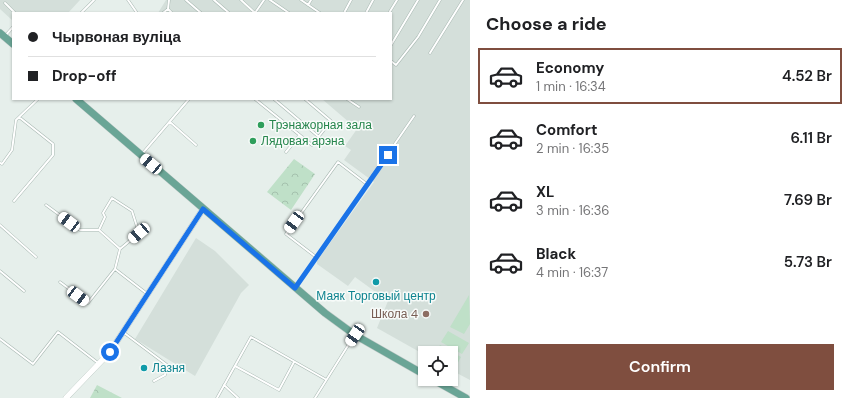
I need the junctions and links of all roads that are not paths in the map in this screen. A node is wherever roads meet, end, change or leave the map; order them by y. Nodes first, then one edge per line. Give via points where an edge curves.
1 (94, 0) edge
2 (128, 0) edge
3 (169, 0) edge
4 (186, 0) edge
5 (214, 0) edge
6 (241, 0) edge
7 (264, 0) edge
8 (270, 0) edge
9 (301, 0) edge
10 (311, 0) edge
11 (351, 0) edge
12 (373, 0) edge
13 (396, 0) edge
14 (418, 0) edge
15 (440, 0) edge
16 (463, 0) edge
17 (5, 3) dead end
18 (308, 5) junction
19 (168, 9) junction
20 (13, 12) edge
21 (82, 12) edge
22 (137, 12) edge
23 (164, 12) edge
24 (171, 12) edge
25 (199, 12) edge
26 (228, 12) edge
27 (254, 12) edge
28 (256, 12) edge
29 (288, 12) edge
30 (318, 12) edge
31 (345, 12) edge
32 (367, 12) edge
33 (390, 12) edge
34 (12, 28) edge
35 (2, 35) edge
36 (12, 43) edge
37 (392, 43) edge
38 (430, 53) dead end
39 (392, 62) edge
40 (37, 100) edge
41 (77, 100) edge
42 (188, 100) edge
43 (257, 100) edge
44 (275, 100) edge
45 (306, 100) edge
46 (348, 100) edge
47 (359, 108) dead end
48 (414, 116) dead end
49 (19, 117) junction
50 (170, 122) junction
51 (299, 136) junction
52 (319, 137) junction
53 (196, 145) dead end
54 (286, 152) dead end
55 (141, 155) junction
56 (0, 163) edge
57 (368, 185) junction
58 (14, 201) dead end
59 (46, 205) dead end
60 (203, 209) junction
61 (0, 225) edge
62 (99, 230) junction
63 (120, 249) junction
64 (36, 257) dead end
65 (316, 257) junction
66 (115, 269) junction
67 (0, 271) edge
68 (60, 282) dead end
69 (295, 288) junction
70 (24, 291) dead end
71 (147, 294) junction
72 (122, 332) junction
73 (355, 335) junction
74 (0, 339) edge
75 (294, 362) junction
76 (99, 364) junction
77 (235, 366) junction
78 (418, 371) edge
79 (325, 379) junction
80 (154, 381) dead end
81 (224, 385) junction
82 (445, 386) edge
83 (66, 398) edge
84 (217, 398) edge
85 (238, 398) edge
86 (315, 398) edge
87 (466, 398) edge

1 - 21 lane
2 - 22 lane
3 - 19 lane
4 - 25 lane
5 - 26 lane
6 - 27 lane
7 - 28 lane
8 - 29 lane
9 - 18 lane
10 - 18 lane
11 - 31 lane
12 - 32 lane
13 - 33 lane
14 - 37 lane
15 - 39 lane via 418,37 396,65
16 - 38 lane
17 - 20 lane
18 - 30 lane
19 - 23 lane
19 - 24 lane
34 - 35 lane
35 - 36 main road
40 - 49 lane
41 - 55 main road
42 - 50 lane
43 - 51 lane
44 - 52 lane
45 - 52 lane via 331,121
46 - 47 lane
48 - 57 lane
49 - 56 lane via 16,120 12,150 2,164
49 - 58 lane via 52,144 53,155
50 - 53 lane
50 - 55 lane
51 - 52 lane via 312,145
51 - 54 lane
55 - 60 main road
57 - 65 lane
57 - 65 lane via 338,162 286,234
59 - 62 lane via 80,230
60 - 69 main road
60 - 71 street
61 - 64 lane
62 - 63 lane
62 - 63 lane via 105,217 103,213 112,198 132,211 139,233
63 - 66 lane
65 - 69 lane
66 - 68 lane via 88,303
66 - 71 lane
67 - 70 lane
69 - 73 main road
71 - 72 street
72 - 76 street
72 - 80 lane via 167,365 165,375
73 - 78 main road
73 - 79 lane
74 - 76 lane via 33,364 58,332
75 - 77 lane via 279,390
75 - 77 lane via 251,337
75 - 79 lane
76 - 83 street
77 - 81 lane
79 - 86 lane
81 - 84 lane
81 - 85 lane
82 - 87 main road

